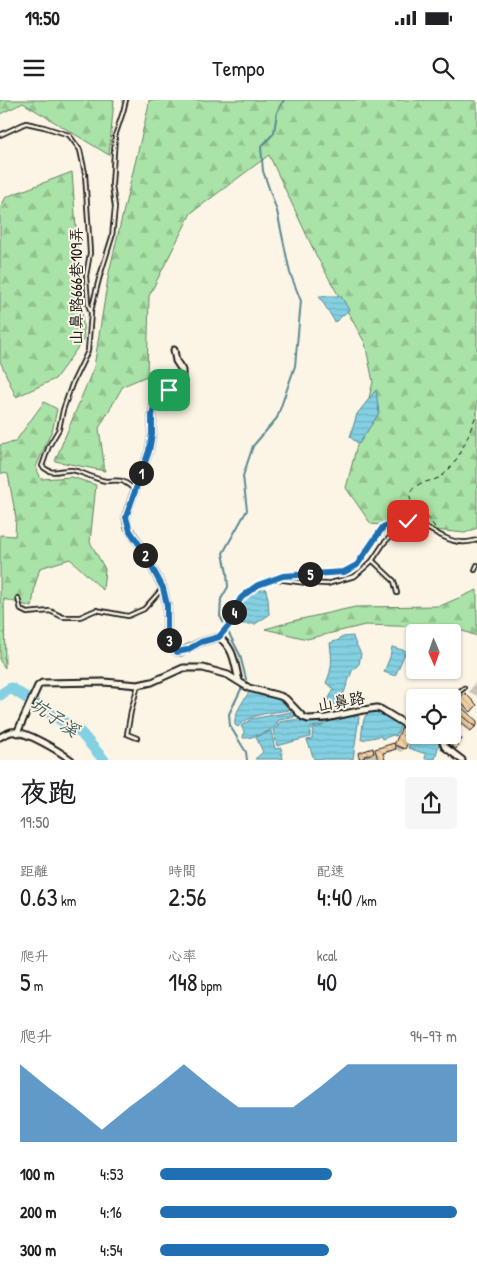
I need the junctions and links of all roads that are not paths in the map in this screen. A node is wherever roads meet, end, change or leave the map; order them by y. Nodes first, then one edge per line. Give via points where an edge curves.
1 (126, 100) edge
2 (0, 135) edge
3 (90, 313) junction
4 (174, 350) dead end
5 (135, 490) junction
6 (418, 524) junction
7 (477, 540) edge
8 (372, 560) junction
9 (477, 565) edge
10 (475, 570) dead end
11 (273, 579) junction
12 (163, 588) junction
13 (397, 593) dead end
14 (18, 598) dead end
15 (219, 637) junction
16 (240, 682) junction
17 (138, 685) junction
18 (464, 688) dead end
19 (461, 690) edge
20 (406, 724) edge
21 (17, 733) junction
22 (0, 737) edge
23 (137, 738) dead end
24 (443, 744) edge
25 (71, 760) edge
26 (462, 760) edge

1 - 3 lane via 115,136 112,236
2 - 3 lane, 山鼻路666巷109弄 via 26,123 69,134 80,150 85,173 90,253 86,276
3 - 5 lane, 山鼻路666巷109弄 via 88,351 72,384 59,429 42,466 54,473 73,470 106,481 121,481
4 - 5 street via 182,376 154,406 149,451
5 - 12 street via 126,522
6 - 7 lane via 452,541 468,543
6 - 8 lane via 407,524 396,530
6 - 11 lane via 397,521 383,527 357,565 344,572
8 - 11 lane via 355,576 327,584
8 - 13 lane via 394,581
9 - 10 lane
11 - 15 lane via 241,598
12 - 14 lane via 144,609 128,616 96,610 80,617 63,617 50,611 27,613 21,610
12 - 15 street via 167,605 167,635 172,648 181,652
15 - 16 street via 231,650
16 - 17 street via 228,675 195,667 183,668
16 - 20 street, 山鼻路 via 286,699 308,719 377,708
17 - 21 street via 46,682 38,686
17 - 23 lane via 127,734
18 - 19 lane
21 - 22 street
21 - 25 street via 57,750
24 - 26 street

